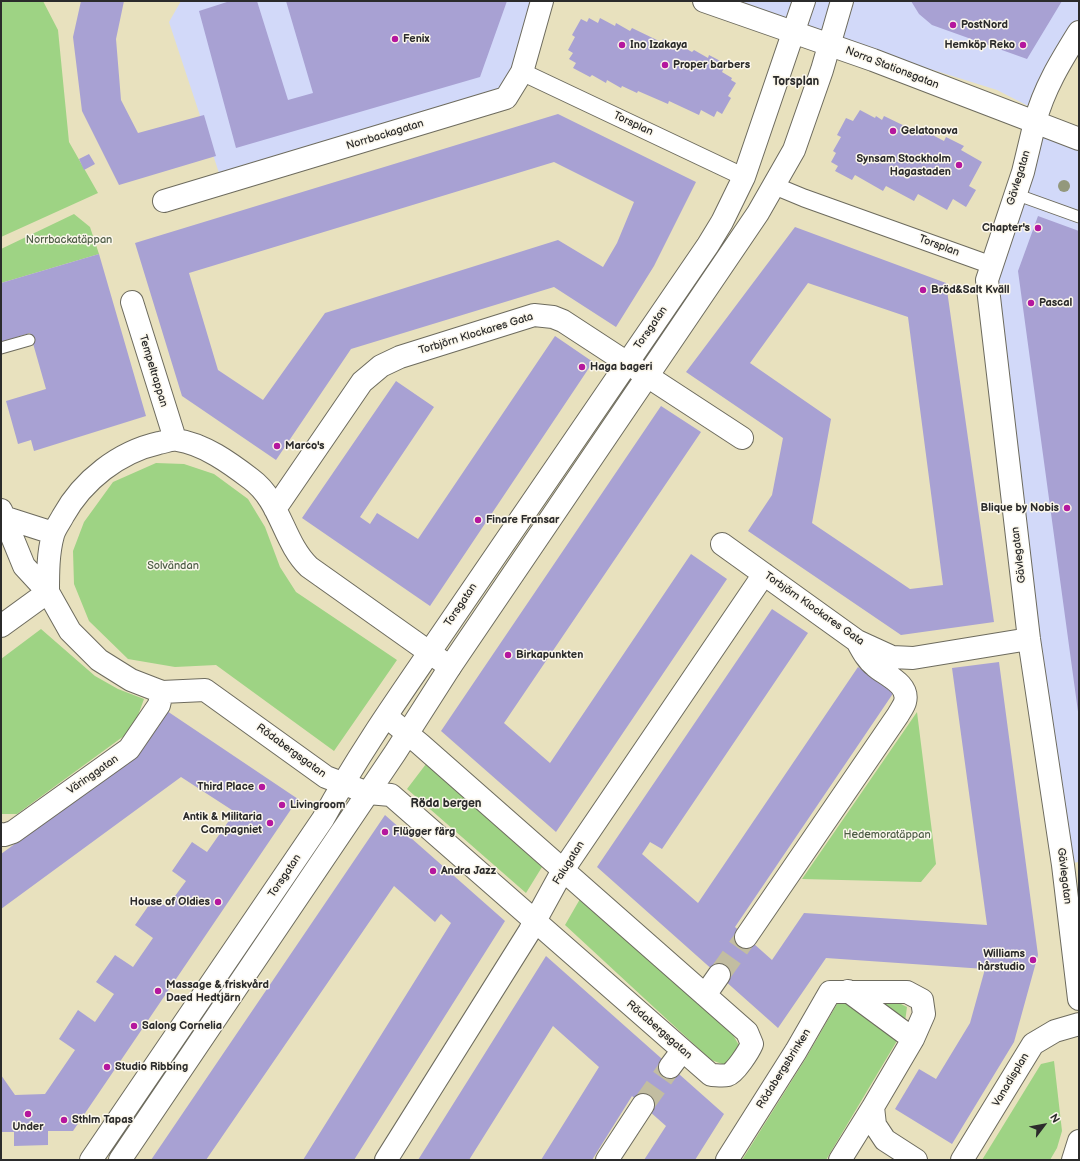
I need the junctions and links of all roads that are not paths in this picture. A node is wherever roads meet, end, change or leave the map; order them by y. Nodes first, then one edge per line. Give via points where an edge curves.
1 (542, 1) edge
2 (704, 1) edge
3 (804, 1) edge
4 (842, 1) edge
5 (794, 32) junction
6 (1079, 32) edge
7 (830, 45) junction
8 (522, 72) junction
9 (1035, 122) junction
10 (1079, 139) edge
11 (744, 177) junction
12 (775, 186) junction
13 (1015, 194) junction
14 (164, 201) dead end
15 (1079, 217) edge
16 (991, 265) junction
17 (132, 302) dead end
18 (29, 340) dead end
19 (1, 348) edge
20 (627, 362) junction
21 (648, 376) junction
22 (742, 438) dead end
23 (175, 440) junction
24 (275, 509) junction
25 (2, 514) edge
26 (53, 533) junction
27 (722, 544) dead end
28 (764, 574) junction
29 (48, 592) junction
30 (1, 626) edge
31 (1029, 639) junction
32 (857, 641) junction
33 (430, 652) junction
34 (450, 667) junction
35 (162, 692) junction
36 (387, 716) junction
37 (407, 732) junction
38 (342, 784) junction
39 (368, 793) junction
40 (1, 834) edge
41 (1071, 864) edge
42 (563, 870) junction
43 (535, 921) junction
44 (746, 937) tunnel mouth
45 (719, 975) tunnel mouth
46 (848, 991) junction
47 (705, 995) junction
48 (1079, 999) edge
49 (1079, 1024) edge
50 (913, 1039) junction
51 (643, 1105) tunnel mouth
52 (874, 1107) junction
53 (1079, 1141) edge
54 (91, 1160) edge
55 (120, 1160) edge
56 (386, 1160) edge
57 (607, 1160) edge
58 (727, 1160) edge
59 (840, 1160) edge
60 (916, 1160) edge
61 (962, 1160) edge
62 (1073, 1160) edge

1 - 8 street, Norrbackagatan
2 - 5 street, Norra Stationsgatan
3 - 5 street, Torsgatan
4 - 7 street, Torsgatan
5 - 7 street, Norra Stationsgatan
5 - 11 street, Torsgatan
6 - 9 street, Gävlegatan via 1050,78
7 - 9 street, Norra Stationsgatan
7 - 12 street, Torsgatan via 794,150
8 - 11 street, Torsplan
8 - 14 street, Norrbackagatan via 506,98
9 - 10 street, Norra Stationsgatan
9 - 13 street, Gävlegatan
11 - 20 street, Torsgatan via 708,245
12 - 16 street, Torsplan
12 - 21 street, Torsgatan
13 - 15 lane
13 - 16 street, Gävlegatan
16 - 31 street, Gävlegatan via 987,280
17 - 23 street, Tempeltrappan
18 - 19 lane
20 - 21 street, Torbjörn Klockares Gata
20 - 24 street, Torbjörn Klockares Gata via 563,321 534,315 390,360 362,382
20 - 33 street, Torsgatan
21 - 22 street, Torbjörn Klockares Gata
21 - 34 street, Torsgatan
23 - 24 street via 192,443 209,451 253,480 267,494
23 - 26 street via 152,444 131,452 97,473 72,500
24 - 33 street via 300,558 309,567
25 - 26 street
25 - 29 street via 24,566
26 - 29 street via 48,565
27 - 28 street, Torbjörn Klockares Gata
28 - 32 street, Torbjörn Klockares Gata
28 - 42 street, Falugatan
29 - 30 street
29 - 35 street via 70,632 99,660 131,680
31 - 32 street, Torbjörn Klockares Gata via 913,658 892,657
31 - 41 street, Gävlegatan
32 - 44 street via 874,666 899,683 906,701
33 - 34 street
33 - 36 street, Torsgatan
34 - 37 street, Torsgatan
35 - 38 street, Rödabergsgatan via 205,690 323,775
35 - 40 street, Väringgatan via 159,705 129,749 13,832
36 - 37 street, Rödabergsgatan
36 - 38 street, Torsgatan
37 - 39 street, Torsgatan
37 - 42 street, Rödabergsgatan
38 - 39 street, Rödabergsgatan
38 - 54 street, Torsgatan via 323,819
39 - 43 street, Rödabergsgatan via 391,795
39 - 55 street, Torsgatan
41 - 48 street, Gävlegatan
42 - 43 street, Falugatan
42 - 47 street, Rödabergsgatan
43 - 47 street, Rödabergsgatan via 676,1059 711,1075 727,1075 750,1050 752,1044 747,1032
43 - 56 street, Falugatan
45 - 47 street
46 - 50 street
46 - 50 street, Rödabergsbrinken via 907,992 922,1000 924,1014
46 - 58 street, Rödabergsbrinken via 830,992
49 - 61 street, Vanadisplan via 1055,1030 1033,1044
50 - 52 street, Rödabergsbrinken
51 - 57 street
52 - 59 street, Rödabergsbrinken
52 - 60 street via 875,1125 885,1140
53 - 62 street

